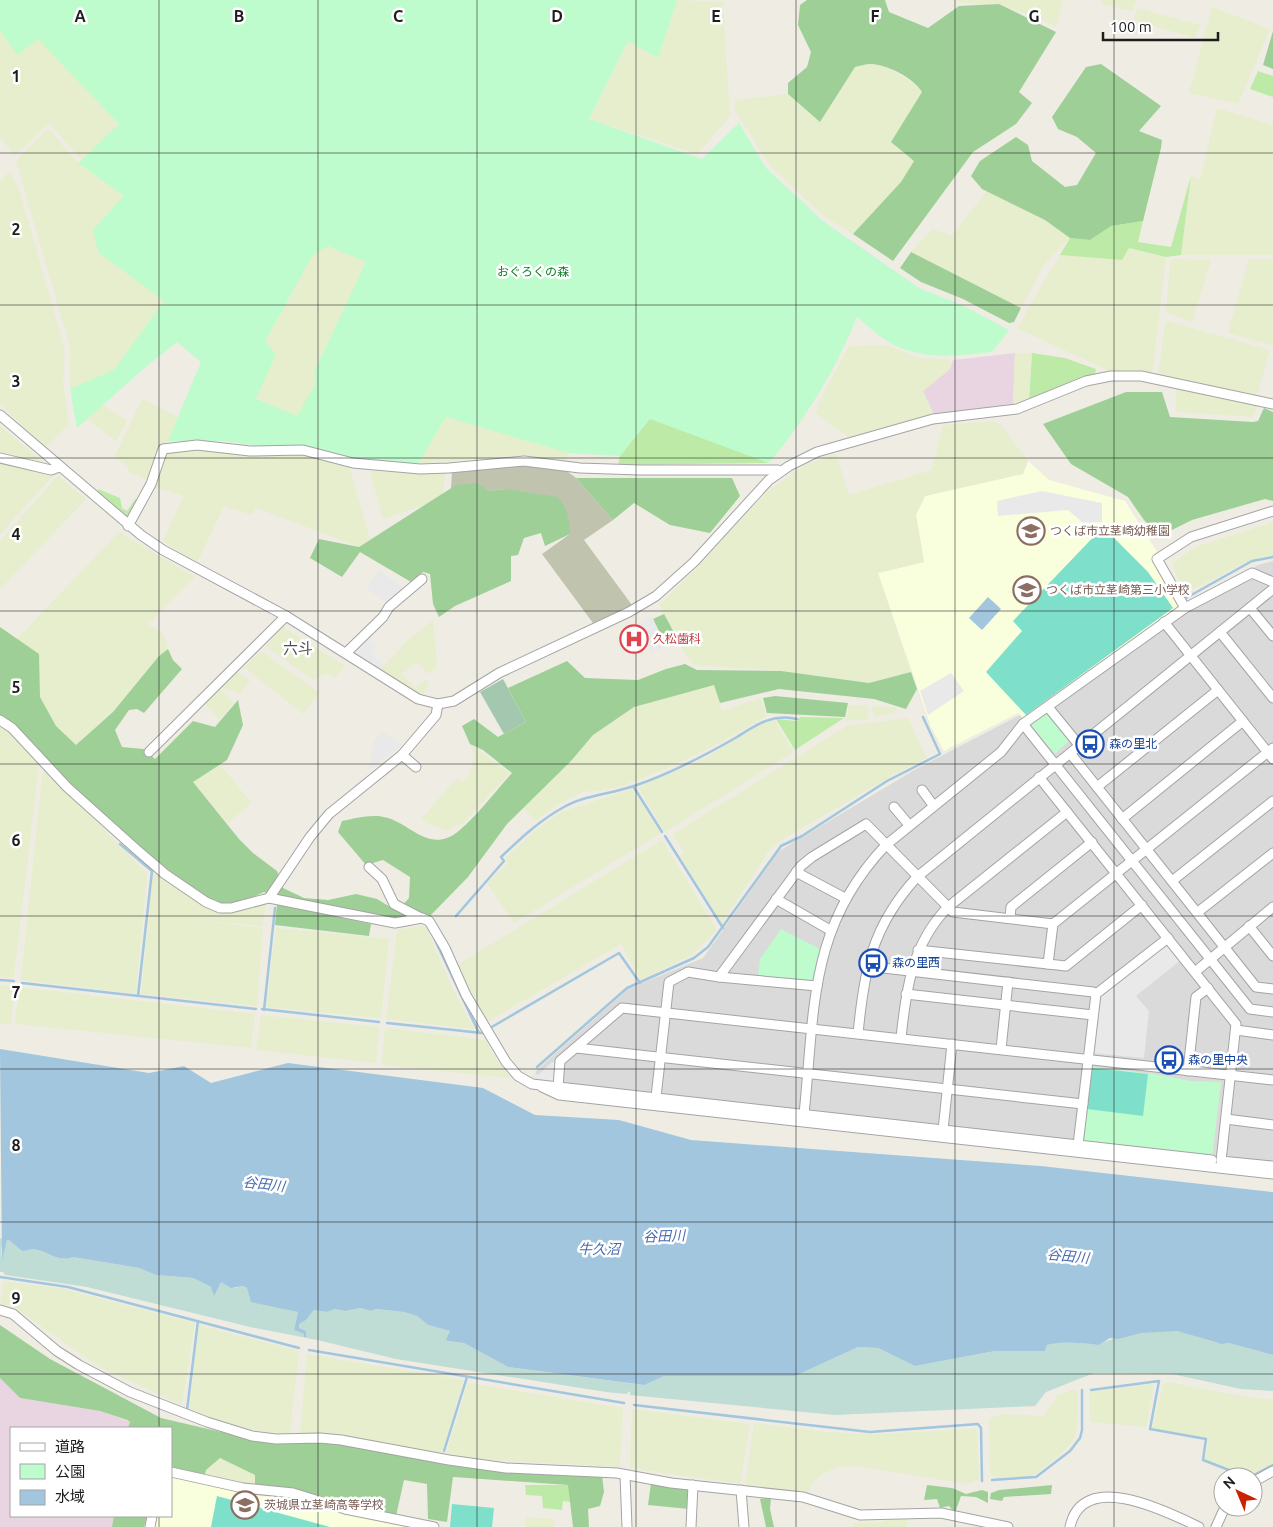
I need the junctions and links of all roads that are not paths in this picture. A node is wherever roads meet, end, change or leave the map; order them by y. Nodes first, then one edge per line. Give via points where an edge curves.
1 (1273, 404) edge
2 (0, 415) edge
3 (0, 458) edge
4 (59, 467) junction
5 (778, 470) dead end
6 (1273, 510) edge
7 (128, 526) junction
8 (422, 579) dead end
9 (1273, 582) edge
10 (1273, 589) edge
11 (1185, 608) junction
12 (1250, 608) junction
13 (286, 616) junction
14 (1164, 622) junction
15 (1220, 632) junction
16 (1273, 636) edge
17 (346, 653) junction
18 (1191, 656) junction
19 (1218, 690) junction
20 (1273, 698) edge
21 (438, 704) junction
22 (1048, 707) junction
23 (0, 720) edge
24 (1243, 721) junction
25 (1023, 724) junction
26 (1079, 746) junction
27 (149, 752) dead end
28 (1070, 753) junction
29 (1271, 753) edge
30 (402, 755) junction
31 (1055, 765) junction
32 (416, 767) dead end
33 (1039, 777) junction
34 (1097, 787) junction
35 (922, 790) dead end
36 (1273, 801) edge
37 (933, 805) junction
38 (894, 807) dead end
39 (1067, 812) junction
40 (1122, 819) junction
41 (909, 825) junction
42 (1092, 842) junction
43 (886, 845) junction
44 (1147, 849) junction
45 (1273, 853) edge
46 (1131, 861) junction
47 (369, 867) dead end
48 (796, 872) junction
49 (1116, 873) junction
50 (917, 877) junction
51 (1172, 881) junction
52 (269, 898) junction
53 (845, 898) junction
54 (776, 899) junction
55 (1142, 905) junction
56 (948, 907) junction
57 (1273, 907) edge
58 (1198, 912) junction
59 (422, 918) junction
60 (1010, 918) junction
61 (1053, 924) junction
62 (1249, 926) junction
63 (830, 930) junction
64 (1168, 938) junction
65 (1224, 946) junction
66 (918, 950) junction
67 (1273, 956) edge
68 (1209, 958) junction
69 (1048, 964) junction
70 (866, 966) junction
71 (910, 972) junction
72 (1195, 972) junction
73 (719, 976) junction
74 (1008, 982) junction
75 (817, 986) junction
76 (1208, 988) junction
77 (1273, 989) edge
78 (906, 994) junction
79 (1096, 994) junction
80 (1006, 1005) junction
81 (1273, 1012) edge
82 (665, 1013) junction
83 (1093, 1015) junction
84 (812, 1029) junction
85 (1236, 1030) junction
86 (858, 1034) junction
87 (1273, 1035) edge
88 (901, 1038) junction
89 (952, 1044) junction
90 (576, 1048) junction
91 (1001, 1049) junction
92 (660, 1057) junction
93 (1088, 1059) junction
94 (1188, 1071) junction
95 (808, 1074) junction
96 (1231, 1075) junction
97 (1273, 1080) edge
98 (540, 1086) junction
99 (558, 1087) junction
100 (948, 1089) junction
101 (656, 1098) junction
102 (1083, 1104) junction
103 (804, 1114) junction
104 (1226, 1120) junction
105 (1273, 1125) edge
106 (943, 1130) junction
107 (1078, 1145) junction
108 (1212, 1160) dead end
109 (1273, 1166) edge
110 (1273, 1174) edge
111 (0, 1310) edge
112 (172, 1472) edge
113 (625, 1475) junction
114 (693, 1485) junction
115 (741, 1490) junction
116 (434, 1527) edge
117 (627, 1527) edge
118 (691, 1527) edge
119 (744, 1527) edge
120 (1008, 1527) edge
121 (1070, 1527) edge
122 (1200, 1527) edge

1 - 21 street via 1127,374 1086,382 1017,409 933,419 816,452 769,480 694,562 656,596 500,673 454,701
2 - 4 street
3 - 4 street via 51,470
4 - 7 street
5 - 7 street via 580,468 524,461 412,468 354,463 303,450 250,451 198,444 163,449 151,484
6 - 11 street via 1192,536 1158,559
7 - 13 street via 164,550
8 - 17 street via 389,607
9 - 11 street via 1252,573
10 - 12 street
11 - 14 street
12 - 15 street
12 - 16 street
13 - 17 street
13 - 27 street
14 - 18 street
14 - 22 street
15 - 18 street
15 - 20 street
17 - 21 street via 418,699
18 - 19 street
18 - 26 street
19 - 24 street
19 - 34 street
21 - 30 street via 436,715
22 - 25 street
22 - 26 street
23 - 52 street via 12,728 67,787 165,874 197,897 220,908 238,907
24 - 29 street
24 - 40 street
25 - 31 street
25 - 37 street via 1001,752
26 - 28 street
28 - 31 street
28 - 34 street
29 - 44 street
30 - 32 street
30 - 52 street via 328,814
31 - 33 street
31 - 46 street
33 - 39 street
33 - 50 street
34 - 40 street
35 - 37 street
36 - 51 street
37 - 41 street
38 - 41 street
39 - 42 street
39 - 56 street
40 - 44 street
41 - 43 street
42 - 49 street
42 - 60 street via 1011,907
43 - 48 street via 866,824 812,856
43 - 50 street
43 - 53 street
44 - 46 street
44 - 51 street
45 - 58 street
46 - 49 street
46 - 68 street
47 - 59 street via 386,885 394,904
48 - 53 street
48 - 54 street
49 - 55 street
49 - 61 street
50 - 56 street
50 - 70 street via 888,914 873,943
51 - 58 street
52 - 59 street via 395,923
53 - 63 street
54 - 63 street
54 - 73 street
55 - 64 street
55 - 69 street via 1066,966
56 - 60 street via 955,912
56 - 66 street
57 - 62 street
58 - 65 street
59 - 98 street via 434,926 466,995 509,1066 522,1078
60 - 61 street
61 - 69 street
62 - 65 street
62 - 67 street
63 - 75 street
64 - 72 street
64 - 79 street
65 - 68 street
65 - 77 street via 1256,988
66 - 69 street
66 - 71 street
68 - 72 street
68 - 81 street via 1250,1009
70 - 71 street
70 - 86 street
71 - 74 street
71 - 78 street
72 - 76 street
73 - 75 street
73 - 82 street via 688,972 669,982
74 - 79 street
74 - 80 street
75 - 84 street
76 - 85 street via 1236,1024
76 - 94 street via 1196,998
78 - 80 street
78 - 88 street
79 - 83 street
80 - 83 street
80 - 91 street
82 - 84 street
82 - 90 street via 622,1008
82 - 92 street
83 - 93 street
84 - 86 street
84 - 95 street
85 - 87 street
85 - 96 street
86 - 88 street
88 - 89 street
89 - 91 street
89 - 100 street
90 - 92 street
90 - 99 street via 560,1062
91 - 93 street
92 - 95 street
92 - 101 street
93 - 94 street
93 - 102 street
94 - 96 street
95 - 100 street
95 - 103 street
96 - 97 street
96 - 104 street
98 - 99 street
98 - 110 street via 559,1095
99 - 101 street
100 - 102 street
100 - 106 street
101 - 103 street
102 - 107 street
103 - 106 street
104 - 105 street
104 - 109 street via 1221,1161
106 - 107 street
107 - 108 street
111 - 113 street via 13,1314 79,1365 130,1392 252,1436 341,1440 506,1468
112 - 116 street via 242,1488 293,1493 345,1509
113 - 114 street
113 - 117 street
114 - 115 street
114 - 118 street
115 - 119 street
115 - 120 street via 803,1497 860,1515 941,1513
121 - 122 street via 1072,1519 1092,1499 1121,1497

